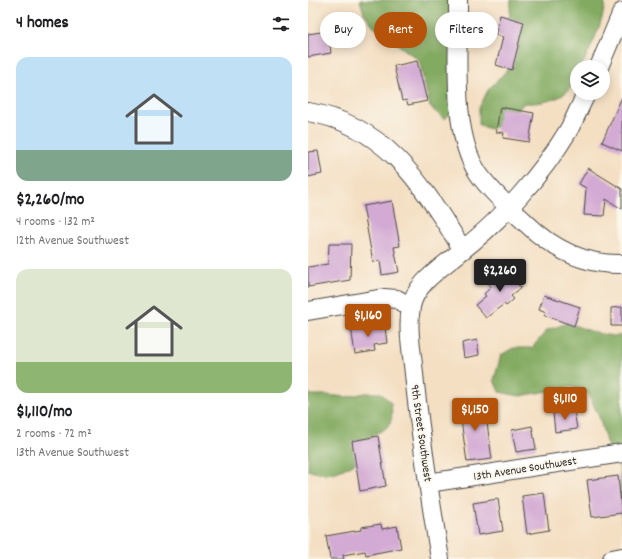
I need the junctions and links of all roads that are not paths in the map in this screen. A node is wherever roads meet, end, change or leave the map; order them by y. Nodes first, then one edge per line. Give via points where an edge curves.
1 (458, 0) edge
2 (622, 12) edge
3 (602, 60) edge
4 (583, 100) edge
5 (308, 112) edge
6 (510, 208) junction
7 (464, 250) junction
8 (622, 264) edge
9 (411, 307) junction
10 (308, 311) edge
11 (622, 453) edge
12 (428, 483) junction
13 (622, 557) edge
14 (440, 559) edge
15 (612, 559) edge

1 - 6 street via 459,95 464,139 478,173
2 - 3 street
4 - 6 street via 564,137
5 - 7 street via 327,115 361,129 395,156 435,206
6 - 7 street
6 - 8 street via 560,250 581,259
7 - 9 street via 429,277 417,292
9 - 10 street via 397,299 384,298
9 - 12 street, 9th Street Southwest via 410,335 414,379
11 - 12 street, 13th Avenue Southwest
12 - 14 street, 9th Street Southwest
13 - 15 street

